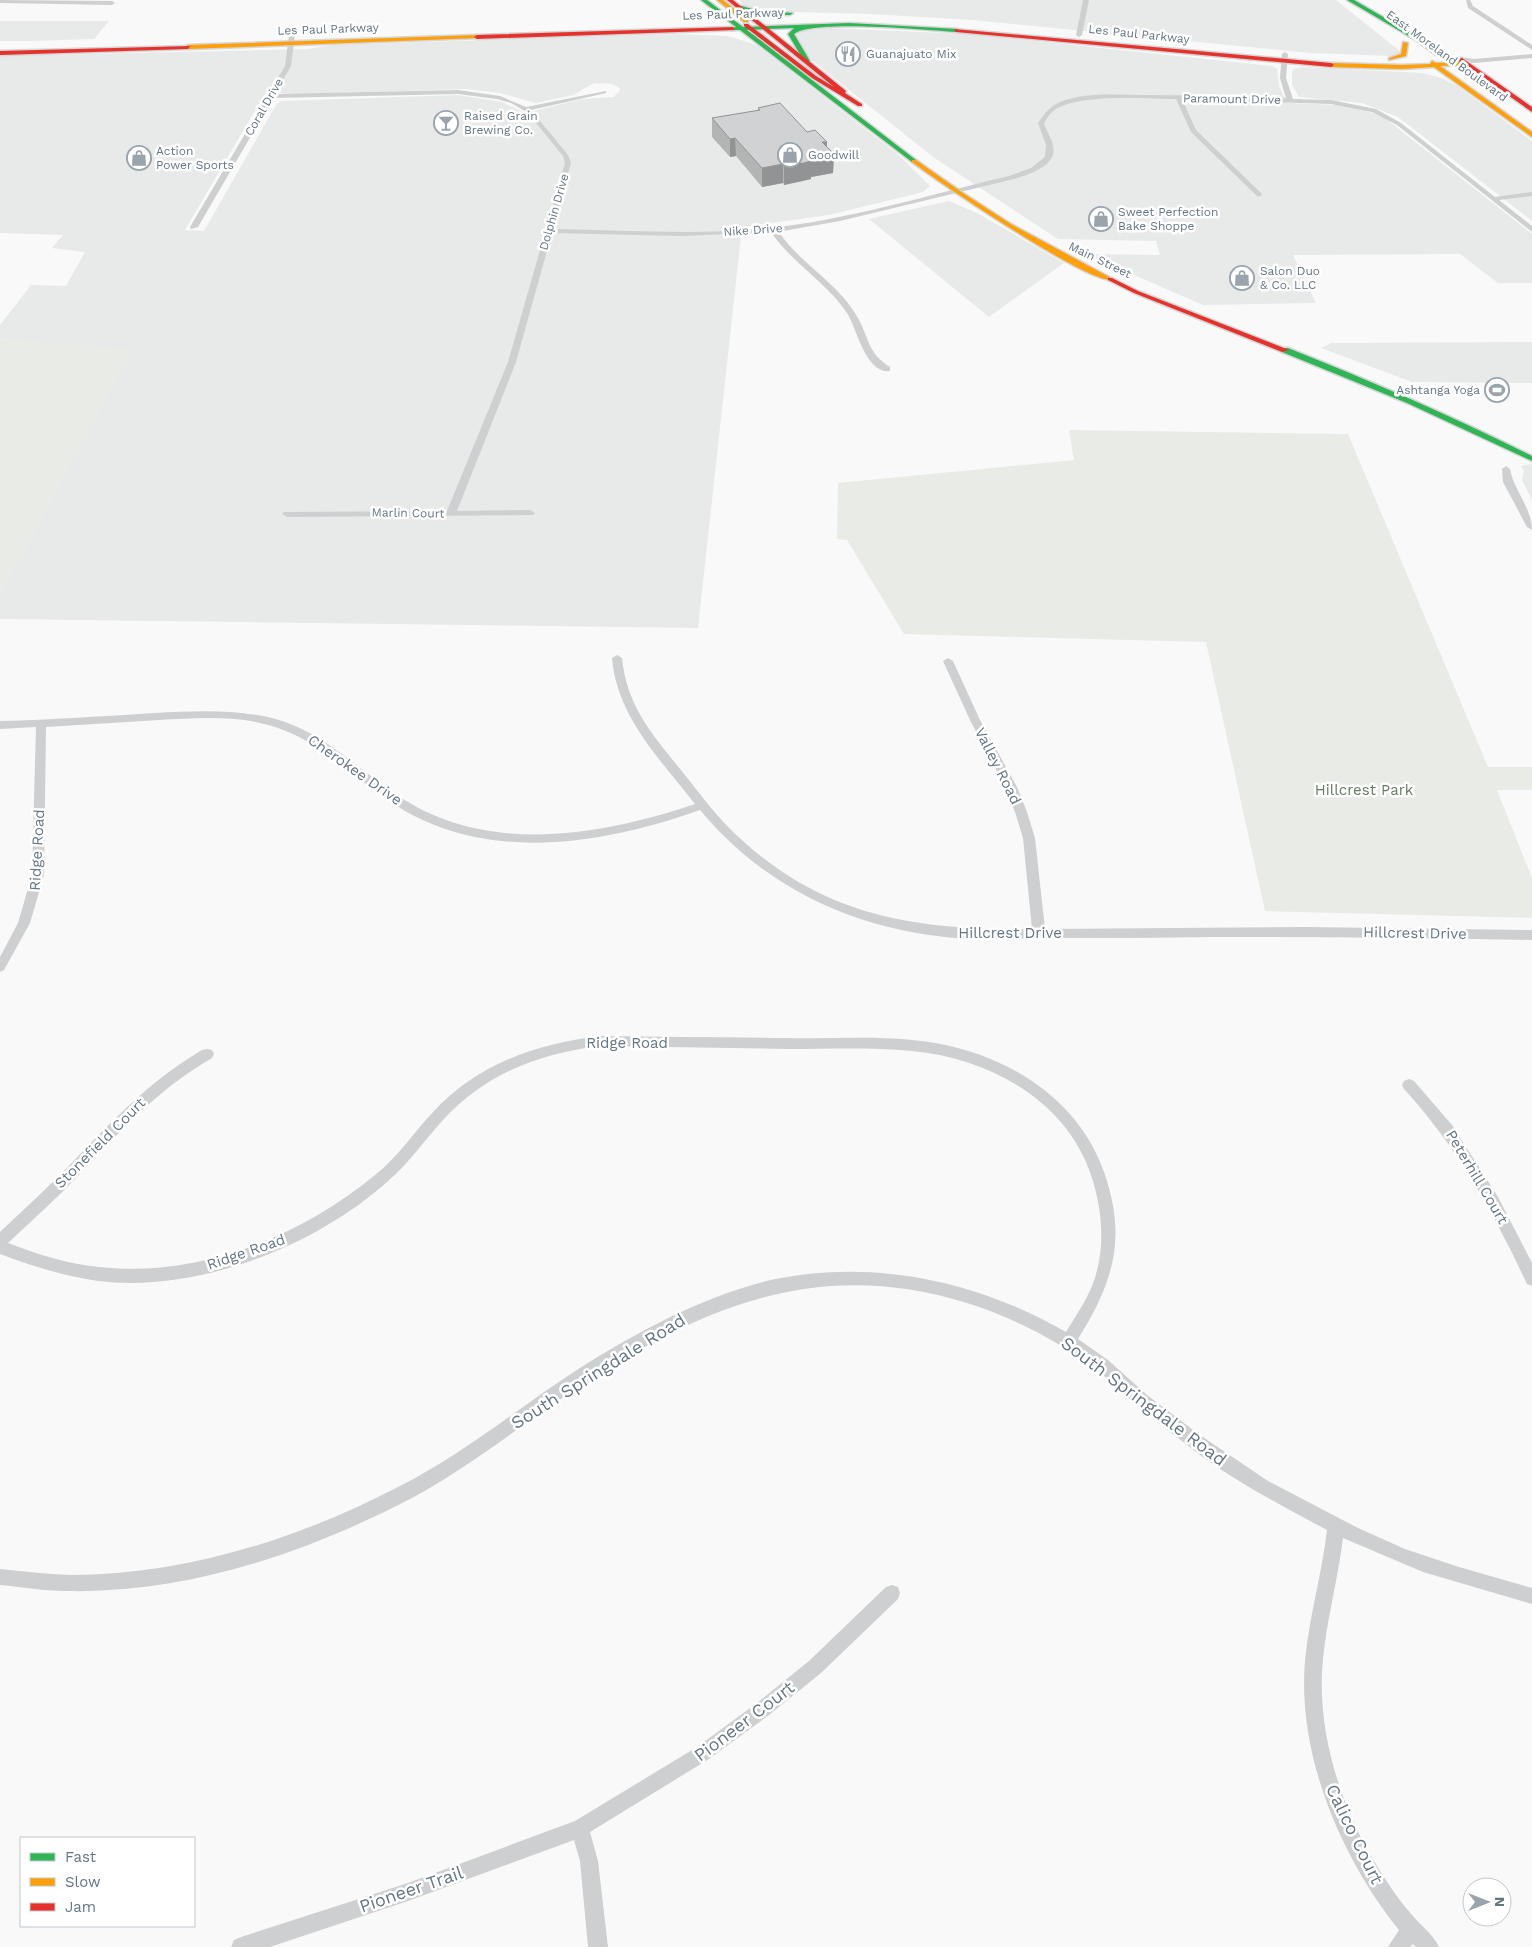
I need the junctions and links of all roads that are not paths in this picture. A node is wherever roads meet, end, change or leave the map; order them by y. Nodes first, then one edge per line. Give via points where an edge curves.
1 (720, 0) edge
2 (1086, 0) edge
3 (1345, 0) edge
4 (1350, 0) edge
5 (1468, 1) edge
6 (0, 2) edge
7 (706, 2) edge
8 (112, 3) dead end
9 (734, 3) edge
10 (1386, 7) dead end
11 (806, 14) dead end
12 (881, 19) junction
13 (823, 20) junction
14 (680, 22) junction
15 (749, 25) junction
16 (204, 38) junction
17 (1079, 38) junction
18 (292, 39) junction
19 (0, 43) edge
20 (1405, 43) junction
21 (1532, 48) edge
22 (0, 52) edge
23 (1532, 56) edge
24 (1284, 58) junction
25 (1391, 59) junction
26 (1488, 60) junction
27 (807, 61) junction
28 (1449, 62) junction
29 (1310, 64) junction
30 (1366, 68) junction
31 (1458, 81) junction
32 (1501, 88) junction
33 (604, 92) dead end
34 (271, 96) junction
35 (1178, 97) junction
36 (1290, 100) junction
37 (860, 105) junction
38 (527, 109) junction
39 (1532, 110) edge
40 (1532, 121) edge
41 (1532, 135) edge
42 (968, 187) junction
43 (953, 191) junction
44 (1532, 194) edge
45 (1258, 195) dead end
46 (1494, 199) junction
47 (194, 227) dead end
48 (780, 228) junction
49 (1532, 230) edge
50 (549, 231) junction
51 (1022, 234) junction
52 (1080, 254) junction
53 (1349, 363) junction
54 (887, 369) dead end
55 (1366, 369) dead end
56 (1340, 371) junction
57 (1385, 377) dead end
58 (1375, 385) junction
59 (1474, 415) dead end
60 (1463, 423) junction
61 (1532, 459) edge
62 (1506, 469) dead end
63 (452, 513) junction
64 (530, 513) dead end
65 (287, 514) dead end
66 (1532, 528) edge
67 (617, 658) dead end
68 (948, 661) dead end
69 (41, 724) junction
70 (0, 725) edge
71 (703, 805) junction
72 (1039, 934) junction
73 (1532, 935) edge
74 (0, 967) edge
75 (207, 1054) dead end
76 (1409, 1085) dead end
77 (0, 1241) edge
78 (0, 1247) edge
79 (1532, 1279) edge
80 (1068, 1342) junction
81 (1336, 1526) junction
82 (0, 1577) edge
83 (892, 1593) dead end
84 (1532, 1596) edge
85 (580, 1828) junction
86 (1411, 1931) junction
87 (241, 1947) edge
88 (598, 1947) edge
89 (1398, 1947) edge
90 (1429, 1947) edge

1 - 15 main road
2 - 17 street
3 - 20 main road, East Moreland Boulevard
4 - 28 main road
5 - 21 street via 1470,8
6 - 8 street
7 - 14 main road via 711,11 702,18
7 - 15 main road, Main Street
9 - 11 main road via 756,12
9 - 15 main road, Main Street
10 - 28 main road, East Moreland Boulevard
12 - 13 main road
12 - 15 main road, Les Paul Parkway
12 - 17 main road, Les Paul Parkway via 966,24
13 - 15 main road, Les Paul Parkway
13 - 17 main road, Les Paul Parkway
13 - 27 main road via 792,33
14 - 15 main road, Les Paul Parkway
14 - 18 main road, Les Paul Parkway
15 - 18 main road, Les Paul Parkway via 684,33
15 - 27 main road, Main Street
15 - 37 main road via 814,77
15 - 43 main road, Main Street
16 - 18 main road, Les Paul Parkway
16 - 19 main road, Les Paul Parkway
16 - 22 main road
17 - 24 main road, Les Paul Parkway
17 - 24 main road, Les Paul Parkway via 1180,45
18 - 22 main road, Les Paul Parkway
18 - 34 street, Coral Drive via 288,66
20 - 25 main road via 1404,55
20 - 28 main road, East Moreland Boulevard
23 - 26 street
24 - 25 main road, Les Paul Parkway
24 - 29 main road, Les Paul Parkway
24 - 36 street via 1283,78
25 - 28 main road, Les Paul Parkway
26 - 28 street
26 - 32 main road via 1487,67
27 - 37 main road, Main Street
28 - 29 main road
28 - 30 main road, Les Paul Parkway
28 - 31 main road, East Moreland Boulevard
28 - 32 main road, East Moreland Boulevard
28 - 40 main road
29 - 30 main road, Les Paul Parkway
30 - 31 main road via 1427,72
31 - 41 main road, East Moreland Boulevard
32 - 39 main road, East Moreland Boulevard
33 - 38 street
34 - 38 street, Dolphin Drive via 458,92 498,97
34 - 47 street, Coral Drive
35 - 36 street, Paramount Drive
35 - 42 street, Paramount Drive via 1104,96 1061,104 1042,120 1042,129 1051,150 1045,162 1014,177
35 - 45 street via 1188,124 1198,138
36 - 46 street, Paramount Drive via 1350,104 1384,114
37 - 42 main road, Main Street
38 - 50 street, Dolphin Drive via 562,148 568,163
42 - 43 street, Paramount Drive
42 - 52 main road, Main Street via 1038,232
43 - 48 street, Nike Drive via 844,218
43 - 51 main road, Main Street
44 - 46 street
46 - 49 street, Paramount Drive
48 - 50 street, Nike Drive via 708,233
48 - 54 street via 778,235 781,240 846,306 855,319 871,359
50 - 63 street, Dolphin Drive via 512,362
51 - 52 main road via 1034,235
51 - 56 main road, Main Street via 1087,270 1136,292
52 - 53 main road, Main Street via 1224,319
53 - 55 main road, Main Street
53 - 56 main road
56 - 58 main road, Main Street
57 - 58 main road
58 - 60 main road, Main Street
59 - 60 main road
60 - 61 main road, Main Street
62 - 66 street via 1508,482
63 - 64 street, Marlin Court
63 - 65 street, Marlin Court
67 - 71 street, Hillcrest Drive via 617,679 629,709
68 - 72 street, Valley Road via 1021,812 1029,838
69 - 70 street, Cherokee Drive
69 - 71 street, Cherokee Drive via 190,715 227,715 270,721 305,735 409,808 446,824 491,835 557,839 588,836 650,822
69 - 74 street, Ridge Road via 38,875 34,900 16,941
71 - 72 street, Hillcrest Drive via 755,859 817,897 854,913 934,932
72 - 73 street, Hillcrest Drive via 1307,932
75 - 77 street, Stonefield Court via 182,1067 138,1103
76 - 79 street, Peterhill Court via 1454,1136 1476,1169
78 - 80 street, Ridge Road via 58,1267 113,1274 171,1272 254,1252 325,1219 371,1187 414,1146 440,1114 482,1079 526,1055 558,1046 599,1042 911,1045 980,1059 1017,1077 1054,1106 1087,1148 1106,1199 1109,1241 1102,1280
80 - 81 street, South Springdale Road via 1099,1362 1176,1426 1241,1474
80 - 82 street, South Springdale Road via 1016,1313 908,1282 822,1279 771,1287 706,1307 669,1324 411,1490 351,1520 286,1546 219,1565 149,1578 69,1583
81 - 84 street, South Springdale Road via 1387,1550 1456,1576
81 - 86 street, Calico Court via 1313,1680 1316,1727 1327,1777 1343,1817 1365,1861
83 - 85 street, Pioneer Court via 815,1666 763,1709 703,1753
85 - 87 street, Pioneer Trail via 408,1892
85 - 88 street via 589,1862
86 - 89 street
86 - 90 street, Calico Court

